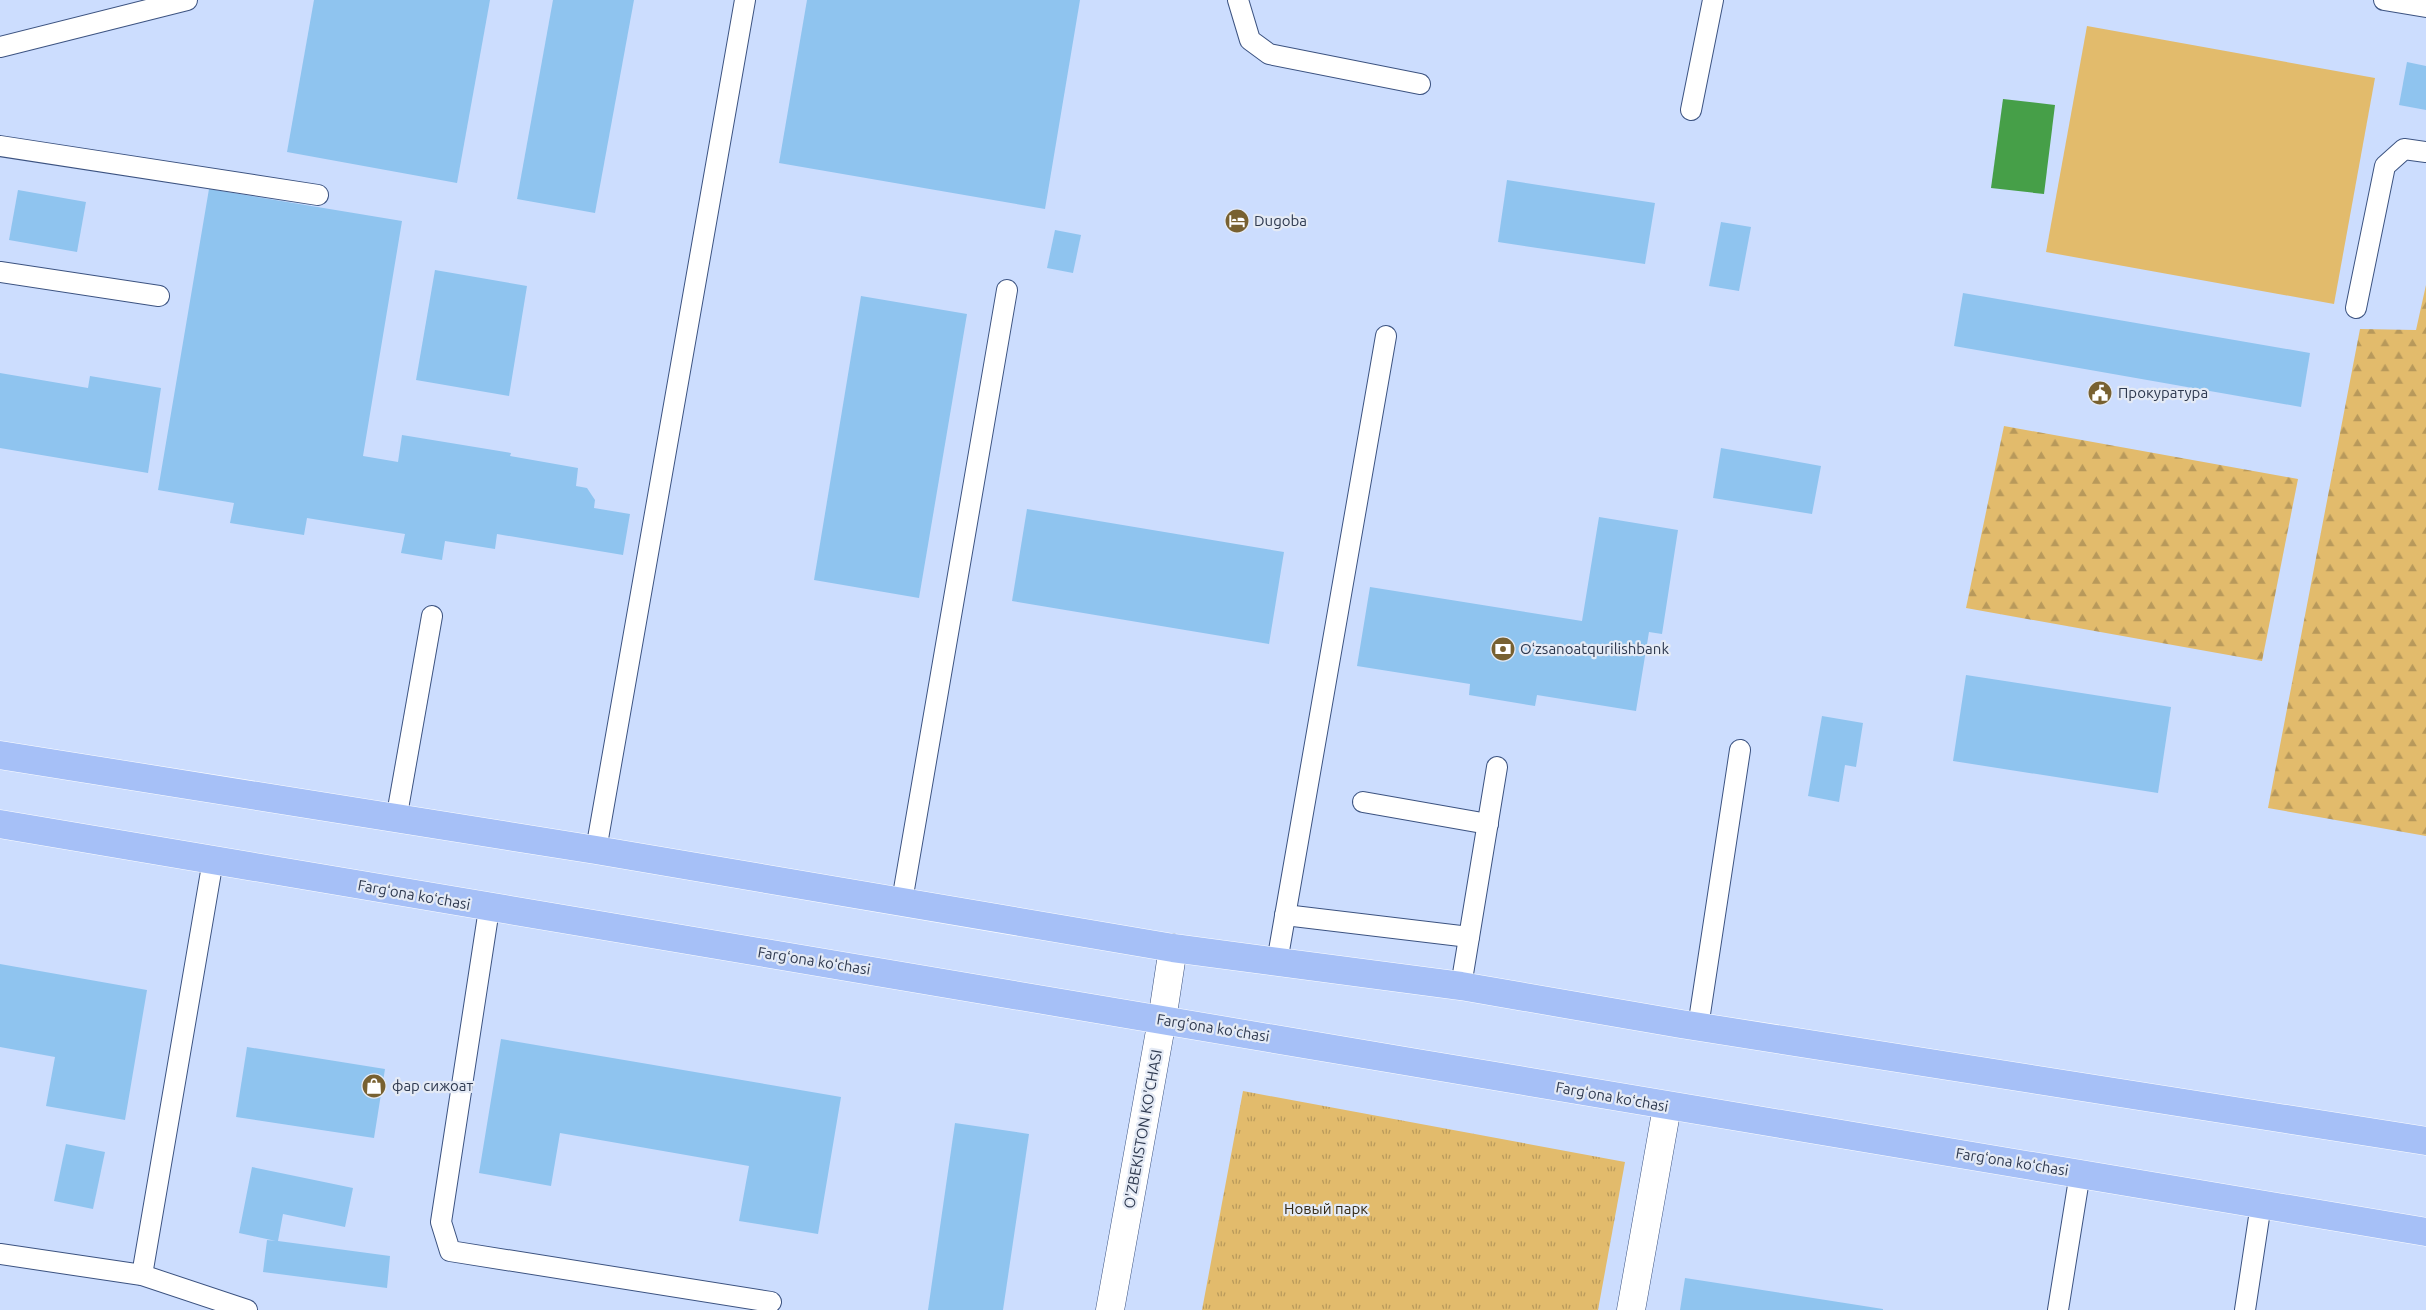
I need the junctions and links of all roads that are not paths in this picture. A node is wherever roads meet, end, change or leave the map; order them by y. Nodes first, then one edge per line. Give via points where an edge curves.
1 (187, 0) edge
2 (745, 0) edge
3 (1238, 0) edge
4 (1714, 0) edge
5 (2384, 0) edge
6 (2426, 7) edge
7 (0, 47) edge
8 (1420, 84) dead end
9 (1691, 110) dead end
10 (0, 146) edge
11 (2426, 152) edge
12 (318, 195) dead end
13 (0, 272) edge
14 (1007, 290) dead end
15 (159, 296) dead end
16 (2356, 308) dead end
17 (1386, 336) dead end
18 (432, 616) dead end
19 (1740, 750) dead end
20 (0, 755) edge
21 (1497, 767) dead end
22 (1363, 802) dead end
23 (396, 820) junction
24 (0, 824) edge
25 (1488, 824) junction
26 (596, 850) junction
27 (213, 860) junction
28 (902, 901) junction
29 (490, 909) junction
30 (1285, 915) junction
31 (1469, 937) junction
32 (1172, 948) junction
33 (1276, 962) junction
34 (1461, 986) junction
35 (1162, 1020) junction
36 (1698, 1027) junction
37 (1667, 1107) junction
38 (2426, 1141) edge
39 (2080, 1173) junction
40 (2261, 1204) junction
41 (2426, 1232) edge
42 (0, 1254) edge
43 (142, 1275) junction
44 (770, 1302) dead end
45 (248, 1310) edge
46 (1110, 1310) edge
47 (1631, 1310) edge
48 (2058, 1310) edge
49 (2244, 1310) edge

1 - 7 lane
2 - 26 lane
3 - 8 lane via 1250,40 1268,54
4 - 9 lane
5 - 6 lane
10 - 12 lane
11 - 16 lane via 2404,149 2385,166
13 - 15 lane
14 - 28 lane
17 - 30 lane
18 - 23 lane
19 - 36 lane
20 - 23 main road
21 - 25 lane
22 - 25 lane
23 - 26 main road
24 - 27 main road, Fargʻona koʻchasi
25 - 31 lane
26 - 28 main road
27 - 29 main road, Fargʻona koʻchasi
27 - 43 lane
28 - 32 main road
29 - 35 main road, Fargʻona koʻchasi
29 - 44 lane via 441,1222 450,1251
30 - 31 lane
30 - 33 lane
31 - 34 lane
32 - 33 main road
32 - 35 street, O'ZBEKISTON KO'CHASI
33 - 34 main road
34 - 36 main road
35 - 37 main road, Fargʻona koʻchasi
35 - 46 street, O'ZBEKISTON KO'CHASI
36 - 38 main road
37 - 39 main road, Fargʻona koʻchasi
37 - 47 street
39 - 40 main road, Fargʻona koʻchasi
39 - 48 lane
40 - 41 main road, Fargʻona koʻchasi
40 - 49 lane
42 - 43 lane
43 - 45 lane

